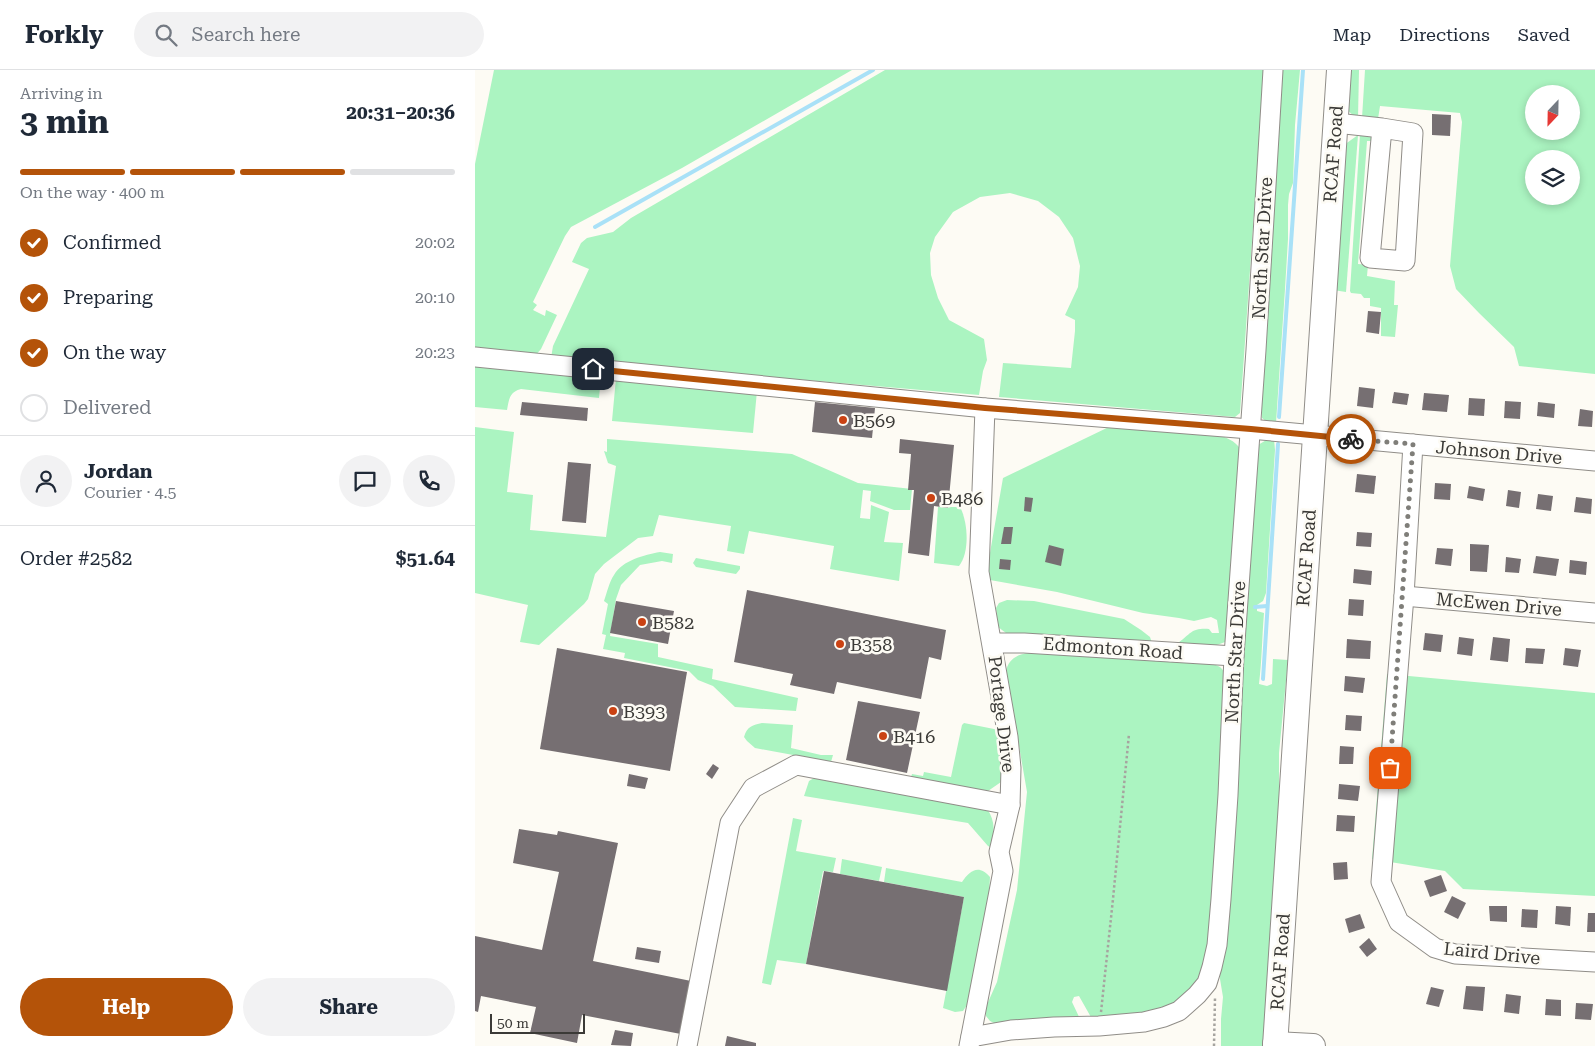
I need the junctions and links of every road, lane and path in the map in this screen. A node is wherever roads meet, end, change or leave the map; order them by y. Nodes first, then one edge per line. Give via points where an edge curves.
1 (1273, 70) edge
2 (1339, 70) edge
3 (1335, 123) junction
4 (1382, 128) junction
5 (475, 357) edge
6 (985, 408) junction
7 (1251, 429) junction
8 (1314, 435) junction
9 (1413, 444) junction
10 (1595, 461) edge
11 (1403, 596) junction
12 (1595, 613) edge
13 (993, 643) junction
14 (1234, 656) junction
15 (1129, 734) dead end
16 (1010, 804) junction
17 (1595, 962) edge
18 (1207, 983) junction
19 (1099, 1026) junction
20 (970, 1041) edge
21 (1275, 1045) edge
22 (687, 1046) edge
23 (1214, 1046) edge
24 (1313, 1046) edge

1 - 7 street, North Star Drive
2 - 3 main road, RCAF Road
3 - 4 street
3 - 8 main road, RCAF Road
4 - 4 street via 1370,258 1405,261 1413,133
5 - 6 street, Johnson Drive
6 - 7 street, Johnson Drive
6 - 13 street, Portage Drive via 979,572
7 - 8 street, Johnson Drive
7 - 14 street, North Star Drive
8 - 9 street, Johnson Drive
8 - 21 main road, RCAF Road
9 - 10 street, Johnson Drive
9 - 11 street, Laird Drive
11 - 12 street, McEwen Drive
11 - 17 street, Laird Drive via 1381,882 1399,922 1435,948 1455,954
13 - 14 street, Edmonton Road
13 - 16 street, Portage Drive via 1009,737
14 - 18 street, North Star Drive via 1221,899 1217,945
15 - 19 path
16 - 20 street, Portage Drive via 999,852 1003,871
16 - 22 street via 797,765 753,788 730,823
18 - 19 street, North Star Drive via 1179,1011 1164,1017
18 - 23 path via 1215,991
19 - 20 street, North Star Drive via 1019,1030
21 - 24 main road

